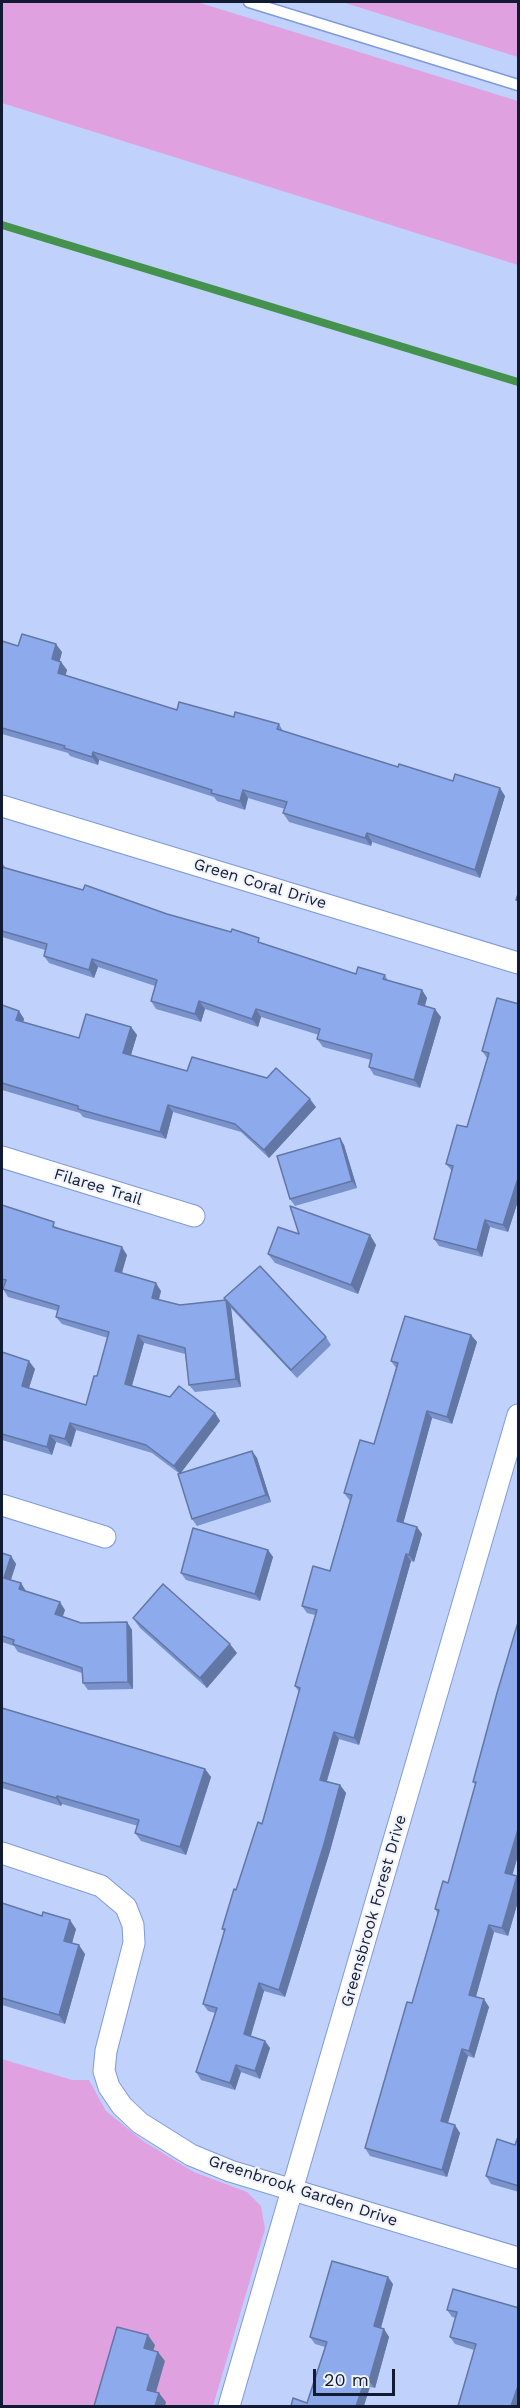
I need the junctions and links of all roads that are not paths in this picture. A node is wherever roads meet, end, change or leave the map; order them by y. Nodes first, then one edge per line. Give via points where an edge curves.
1 (249, 2) edge
2 (519, 85) edge
3 (2, 806) edge
4 (519, 963) edge
5 (2, 1157) edge
6 (194, 1216) dead end
7 (519, 1415) edge
8 (2, 1505) edge
9 (105, 1537) dead end
10 (2, 1853) edge
11 (293, 2188) junction
12 (519, 2258) edge
13 (229, 2406) edge

1 - 2 lane
3 - 4 street, Green Coral Drive
5 - 6 street, Filaree Trail
7 - 11 street, Greensbrook Forest Drive
8 - 9 street
10 - 11 street, Greenbrook Garden Drive via 101,1886 126,1907 134,1943 104,2071 122,2106 140,2123 191,2154 230,2171
11 - 12 street, Greenbrook Garden Drive
11 - 13 street, Greensbrook Forest Drive

